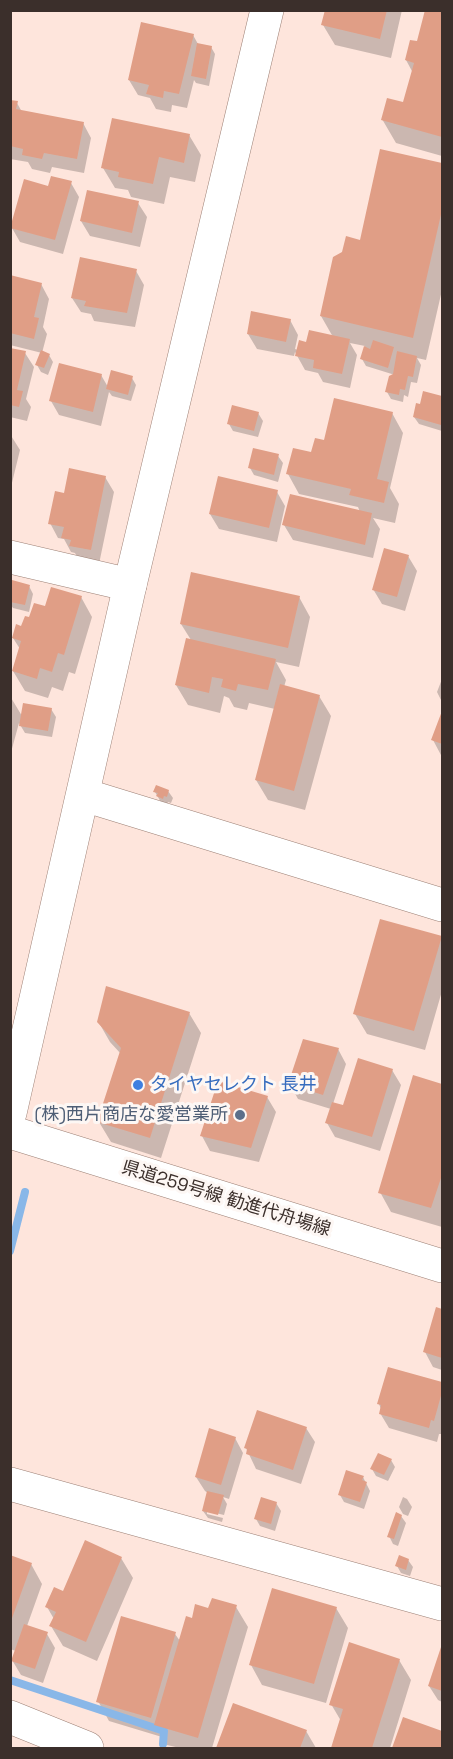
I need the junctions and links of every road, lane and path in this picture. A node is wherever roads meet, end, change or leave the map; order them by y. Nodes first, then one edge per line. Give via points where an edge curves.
1 (267, 10) edge
2 (10, 557) edge
3 (130, 585) junction
4 (84, 795) junction
5 (442, 902) edge
6 (10, 1113) edge
7 (10, 1132) edge
8 (442, 1266) edge
9 (10, 1484) edge
10 (442, 1604) edge
11 (10, 1717) edge
12 (87, 1749) edge

1 - 3 street
2 - 3 street
3 - 4 street
4 - 5 street
4 - 6 street
7 - 8 street, 県道259号線 勧進代舟場線
9 - 10 street
11 - 12 street

